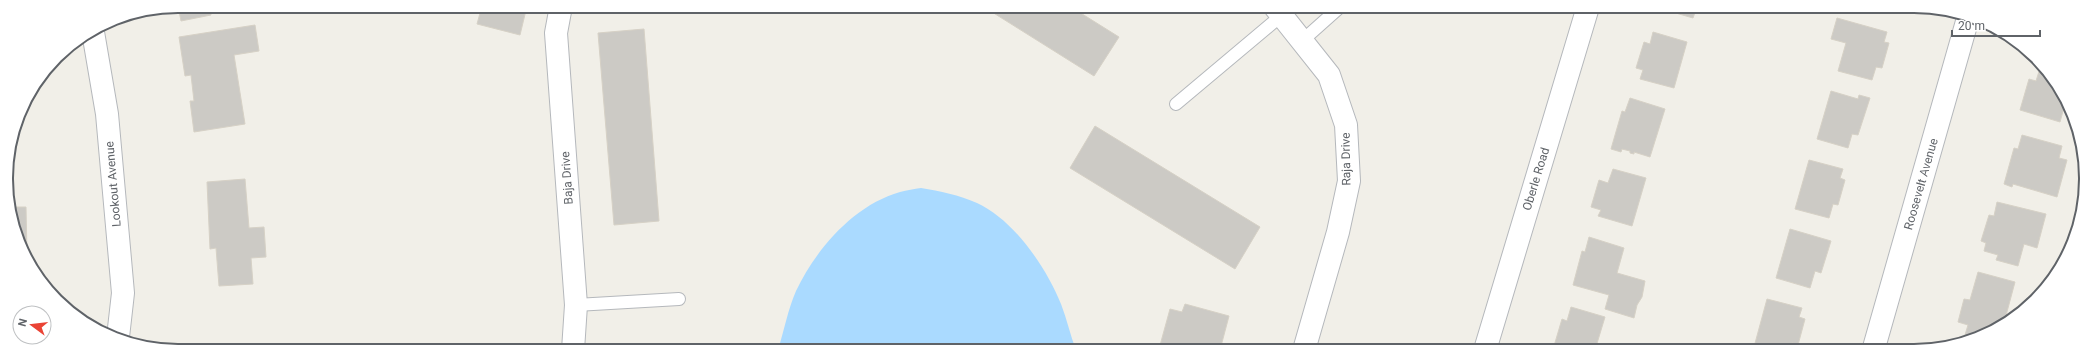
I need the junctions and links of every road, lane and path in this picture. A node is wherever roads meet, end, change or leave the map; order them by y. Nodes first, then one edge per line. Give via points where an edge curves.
1 (560, 13) edge
2 (1277, 13) edge
3 (1281, 13) edge
4 (1333, 13) edge
5 (1586, 13) edge
6 (1967, 22) edge
7 (94, 36) edge
8 (1303, 40) junction
9 (1176, 104) dead end
10 (679, 299) dead end
11 (576, 305) junction
12 (118, 332) edge
13 (573, 344) edge
14 (1306, 344) edge
15 (1487, 344) edge
16 (1876, 344) edge

1 - 11 street, Baja Drive via 556,33
2 - 9 lane
3 - 8 street, Raja Drive
4 - 8 lane
5 - 15 street, Oberle Road
6 - 16 street, Roosevelt Avenue
7 - 12 street, Lookout Avenue via 107,114 123,293
8 - 14 street, Raja Drive via 1329,75 1346,125 1349,181 1338,232
10 - 11 lane
11 - 13 street, Baja Drive

